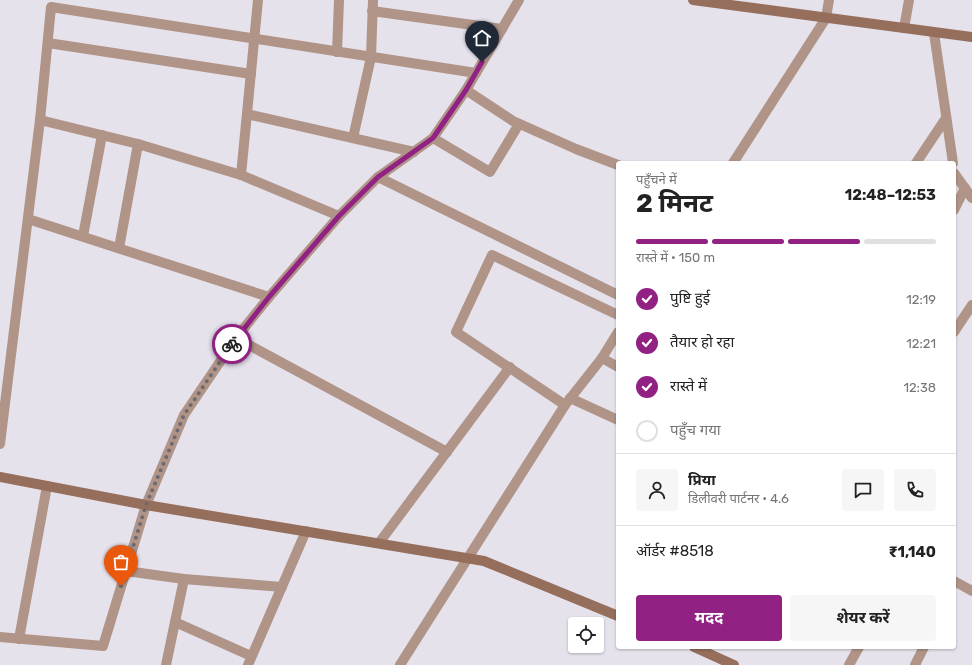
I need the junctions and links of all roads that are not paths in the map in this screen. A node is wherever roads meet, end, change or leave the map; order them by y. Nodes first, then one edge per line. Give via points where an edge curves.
1 (258, 0) edge
2 (340, 0) edge
3 (373, 0) edge
4 (519, 0) edge
5 (693, 0) edge
6 (829, 0) edge
7 (909, 0) edge
8 (372, 12) junction
9 (826, 18) junction
10 (904, 28) junction
11 (502, 29) junction
12 (934, 32) junction
13 (972, 37) edge
14 (254, 38) junction
15 (48, 43) junction
16 (337, 52) junction
17 (371, 57) junction
18 (476, 73) junction
19 (251, 74) junction
20 (466, 90) junction
21 (247, 114) junction
22 (946, 118) junction
23 (40, 120) junction
24 (519, 124) junction
25 (102, 135) junction
26 (353, 138) junction
27 (433, 138) junction
28 (138, 144) junction
29 (414, 152) junction
30 (734, 161) edge
31 (917, 161) edge
32 (953, 161) edge
33 (616, 164) edge
34 (241, 175) junction
35 (956, 176) edge
36 (378, 177) junction
37 (965, 188) junction
38 (972, 198) edge
39 (956, 206) edge
40 (339, 216) junction
41 (28, 219) junction
42 (83, 236) junction
43 (119, 248) junction
44 (616, 294) edge
45 (269, 297) junction
46 (972, 305) edge
47 (616, 314) edge
48 (956, 329) edge
49 (616, 335) edge
50 (236, 338) junction
51 (602, 358) junction
52 (616, 366) edge
53 (510, 367) junction
54 (567, 401) junction
55 (616, 419) edge
56 (0, 444) edge
57 (447, 452) junction
58 (0, 476) edge
59 (46, 486) junction
60 (146, 505) junction
61 (306, 531) junction
62 (379, 543) junction
63 (467, 559) junction
64 (126, 571) junction
65 (184, 579) junction
66 (956, 582) edge
67 (282, 587) junction
68 (972, 591) edge
69 (616, 615) edge
70 (175, 622) junction
71 (0, 637) edge
72 (19, 639) junction
73 (698, 649) edge
74 (858, 649) edge
75 (923, 649) edge
76 (250, 661) edge
77 (166, 665) edge
78 (400, 665) edge
79 (734, 665) edge
80 (849, 665) edge
81 (915, 665) edge

1 - 14 street
2 - 16 street
3 - 8 street
4 - 11 street
5 - 9 street
6 - 9 street
7 - 10 street
8 - 11 street
8 - 17 street
9 - 10 street
9 - 30 street
10 - 12 street
11 - 18 street
12 - 13 street
12 - 22 street
14 - 15 street via 51,7
14 - 16 street
14 - 19 street
15 - 19 street
15 - 23 street
16 - 17 street
17 - 18 street
17 - 26 street
18 - 20 street
19 - 21 street
20 - 24 street
20 - 27 street
21 - 26 street
21 - 34 street
22 - 31 street
22 - 32 street
23 - 25 street
23 - 41 street
24 - 27 street via 490,172
24 - 33 street
25 - 28 street
25 - 42 street
26 - 29 street
27 - 29 street
28 - 34 street
28 - 43 street
29 - 36 street
34 - 40 street
35 - 37 street
36 - 40 street
36 - 44 street
37 - 38 street
37 - 39 street
40 - 45 street
41 - 42 street
41 - 56 street
42 - 43 street
43 - 45 street
45 - 50 street
46 - 48 street
47 - 53 street via 492,255 456,332
49 - 51 street
50 - 57 street
50 - 60 street via 184,415
51 - 52 street
51 - 54 street
53 - 54 street
53 - 57 street
54 - 55 street
54 - 63 street
57 - 62 street
58 - 59 street
59 - 60 street
59 - 72 street
60 - 61 street
60 - 64 street
61 - 62 street
61 - 67 street
62 - 63 street
63 - 69 street via 484,561
63 - 78 street
64 - 65 street
64 - 72 street via 103,646
65 - 67 street
65 - 70 street
66 - 68 street
67 - 76 street
70 - 76 street
70 - 77 street
71 - 72 street
73 - 79 street
74 - 80 street
75 - 81 street

